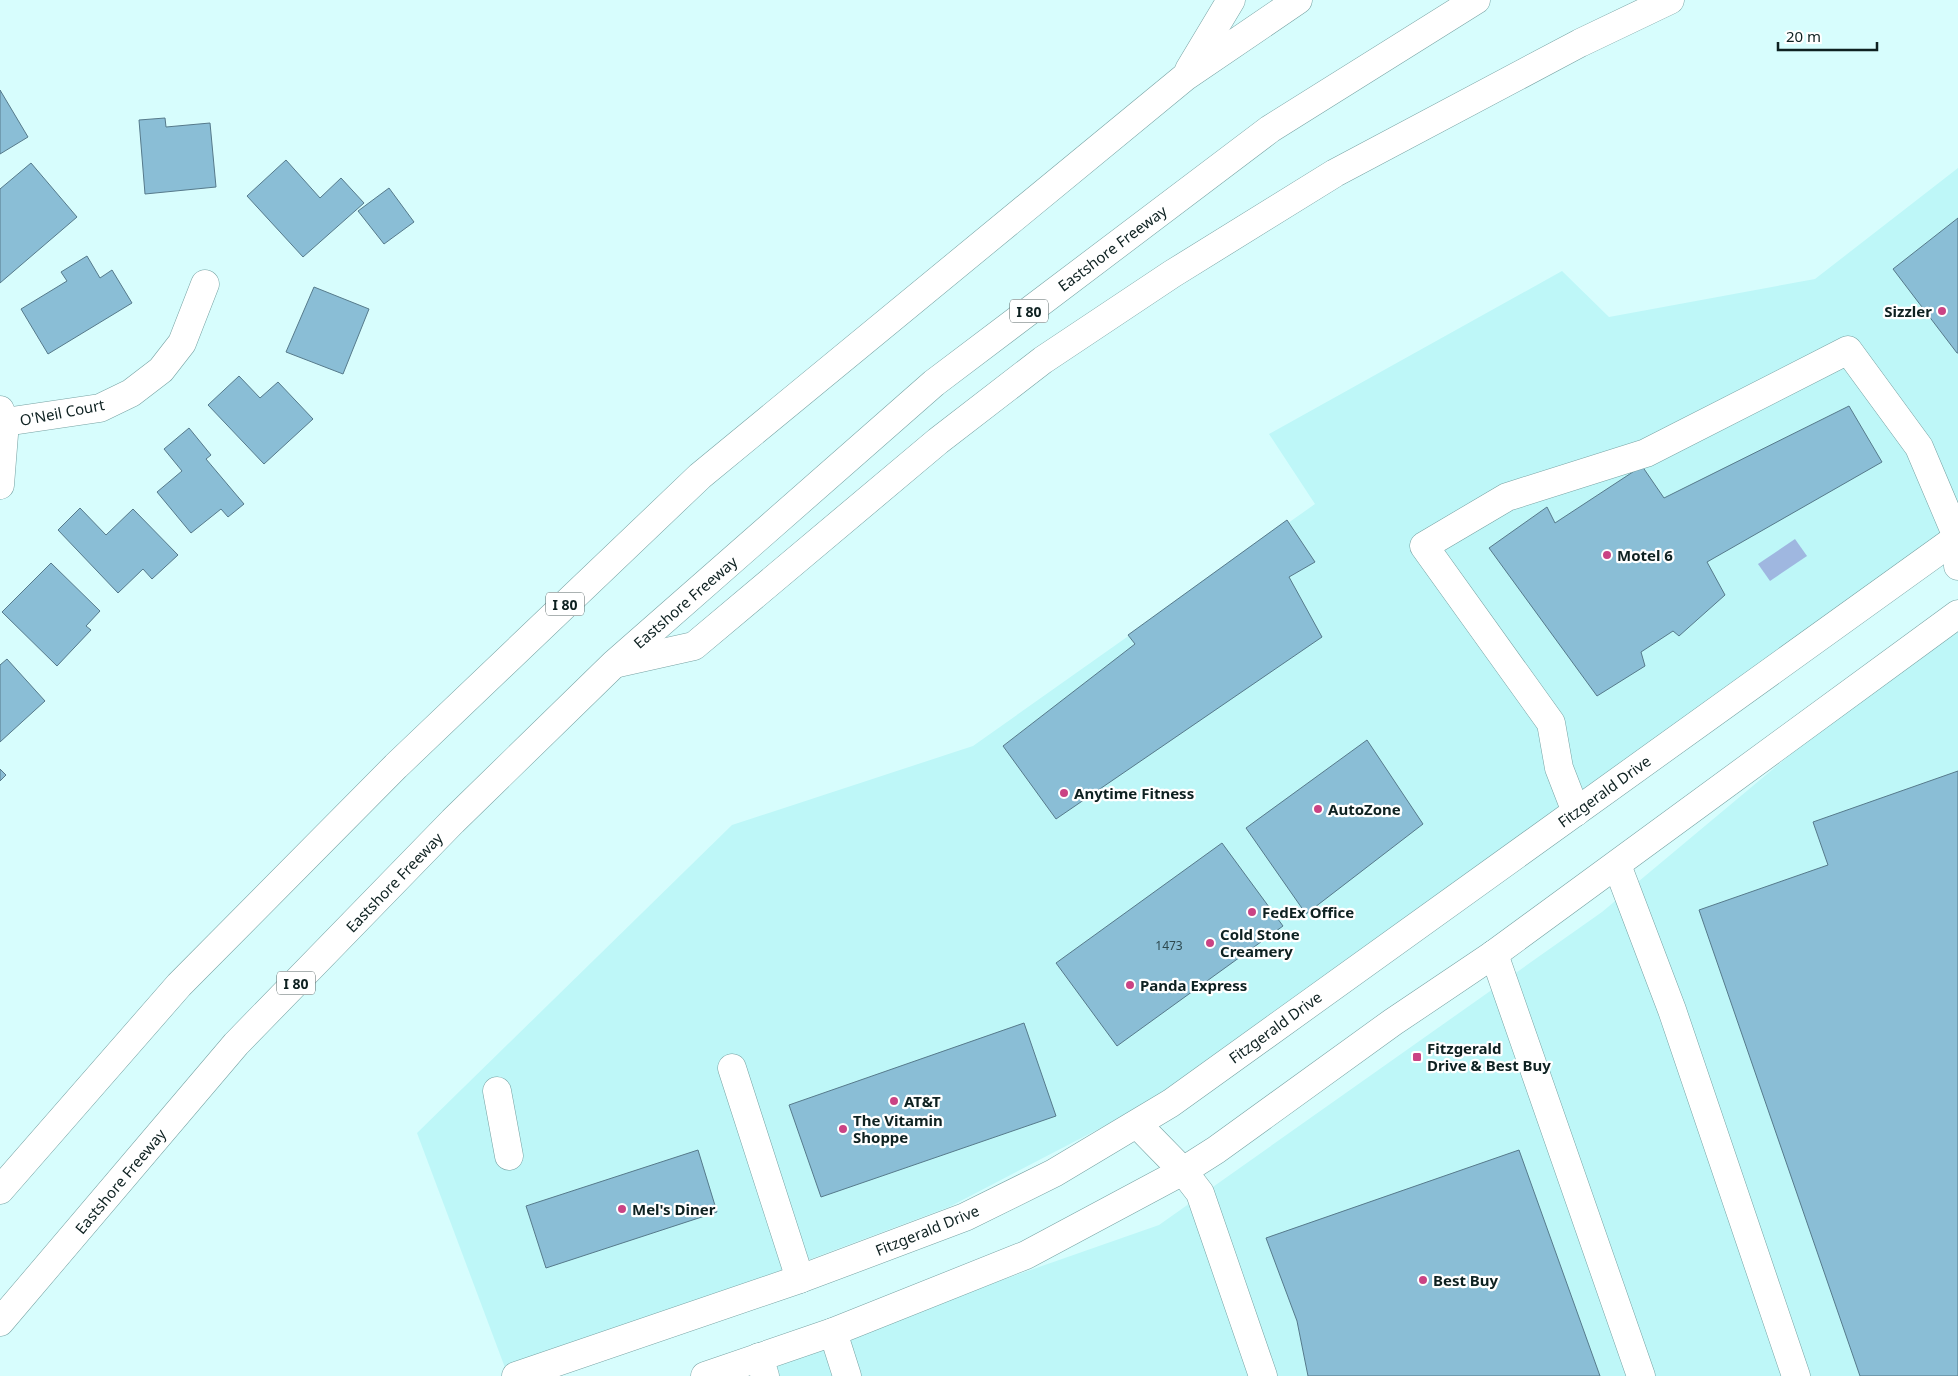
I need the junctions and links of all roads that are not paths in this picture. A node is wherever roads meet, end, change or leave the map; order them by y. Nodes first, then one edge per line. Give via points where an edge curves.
1 (1231, 0) edge
2 (1298, 0) edge
3 (1476, 0) edge
4 (1670, 0) edge
5 (1185, 77) junction
6 (205, 284) dead end
7 (3, 416) edge
8 (0, 485) edge
9 (1958, 538) edge
10 (1958, 566) edge
11 (1958, 614) edge
12 (614, 664) junction
13 (1576, 812) junction
14 (1617, 865) junction
15 (1494, 954) junction
16 (732, 1068) dead end
17 (497, 1091) dead end
18 (1137, 1124) junction
19 (509, 1156) dead end
20 (1183, 1171) junction
21 (0, 1190) edge
22 (800, 1279) junction
23 (0, 1322) edge
24 (833, 1332) junction
25 (762, 1367) edge
26 (516, 1376) edge
27 (704, 1376) edge
28 (847, 1376) edge
29 (1262, 1376) edge
30 (1641, 1376) edge
31 (1796, 1376) edge

1 - 5 main road
2 - 5 main road, I 80
3 - 12 main road, Eastshore Freeway / I 80 via 1270,129 934,382
4 - 12 main road via 1580,43 1335,173 1172,274 1043,360 953,429 694,646
5 - 21 main road, I 80 via 700,476 396,766 179,985
6 - 7 main road, O'Neil Court via 182,343 162,370 131,393 100,408
7 - 8 main road
9 - 10 main road
9 - 13 main road, Fitzgerald Drive
9 - 13 main road via 1919,447 1848,350 1646,453 1507,497 1424,546 1551,723 1559,768
11 - 14 main road
12 - 23 main road, Eastshore Freeway / I 80 via 453,821 236,1044
13 - 18 main road, Fitzgerald Drive
14 - 15 main road
14 - 31 main road via 1672,1010
15 - 20 main road
15 - 30 main road
16 - 22 main road
17 - 19 main road
18 - 20 main road
18 - 22 main road, Fitzgerald Drive via 1054,1173 965,1217
20 - 24 main road via 1026,1255
20 - 29 main road via 1200,1193
22 - 26 main road, Fitzgerald Drive
24 - 25 main road
24 - 28 main road
25 - 27 main road

